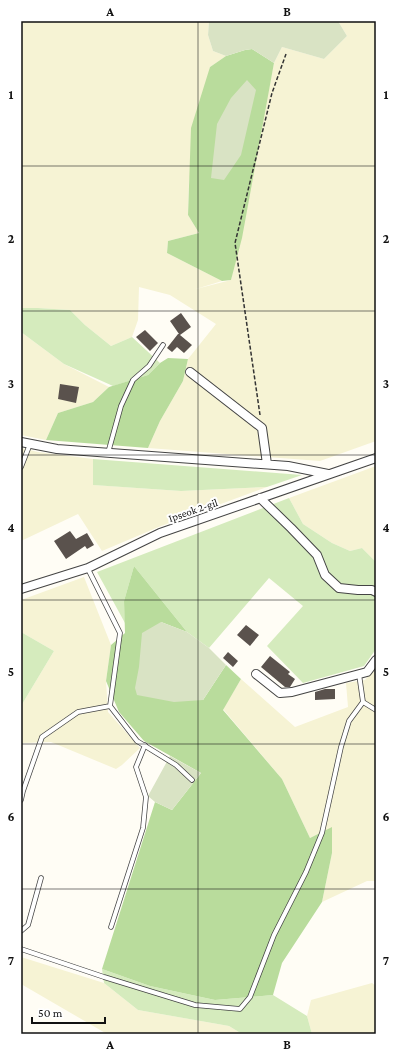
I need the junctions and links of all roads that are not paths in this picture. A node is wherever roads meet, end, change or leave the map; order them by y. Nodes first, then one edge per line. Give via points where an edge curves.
1 (162, 345) dead end
2 (190, 372) dead end
3 (21, 442) edge
4 (30, 444) junction
5 (108, 453) junction
6 (376, 458) edge
7 (267, 464) junction
8 (21, 467) edge
9 (329, 474) junction
10 (260, 498) junction
11 (88, 568) junction
12 (21, 589) edge
13 (376, 592) edge
14 (376, 660) edge
15 (256, 674) dead end
16 (358, 674) junction
17 (363, 702) junction
18 (110, 706) junction
19 (376, 710) edge
20 (145, 745) junction
21 (192, 780) dead end
22 (21, 800) edge
23 (41, 878) dead end
24 (111, 927) dead end
25 (21, 931) edge
26 (21, 950) edge

1 - 5 lane via 149,366 133,380 121,406
2 - 7 street via 262,428
3 - 4 street
4 - 5 street
4 - 8 lane
5 - 7 street
6 - 9 street, Ipseok 2-gil
7 - 9 street
9 - 10 street, Ipseok 2-gil
10 - 11 street, Ipseok 2-gil via 160,533
10 - 13 street via 317,555 325,575 339,588
11 - 12 street, Ipseok 2-gil
11 - 18 lane via 120,633
14 - 16 street via 367,672
15 - 16 street via 280,693
16 - 17 lane
17 - 19 lane
17 - 26 lane via 349,721 322,833 306,872 274,935 250,997 240,1009 195,1006
18 - 20 lane
18 - 22 lane via 78,712 42,737
20 - 21 lane via 176,765
20 - 24 lane via 136,767 146,797 143,828
23 - 25 lane via 28,925

